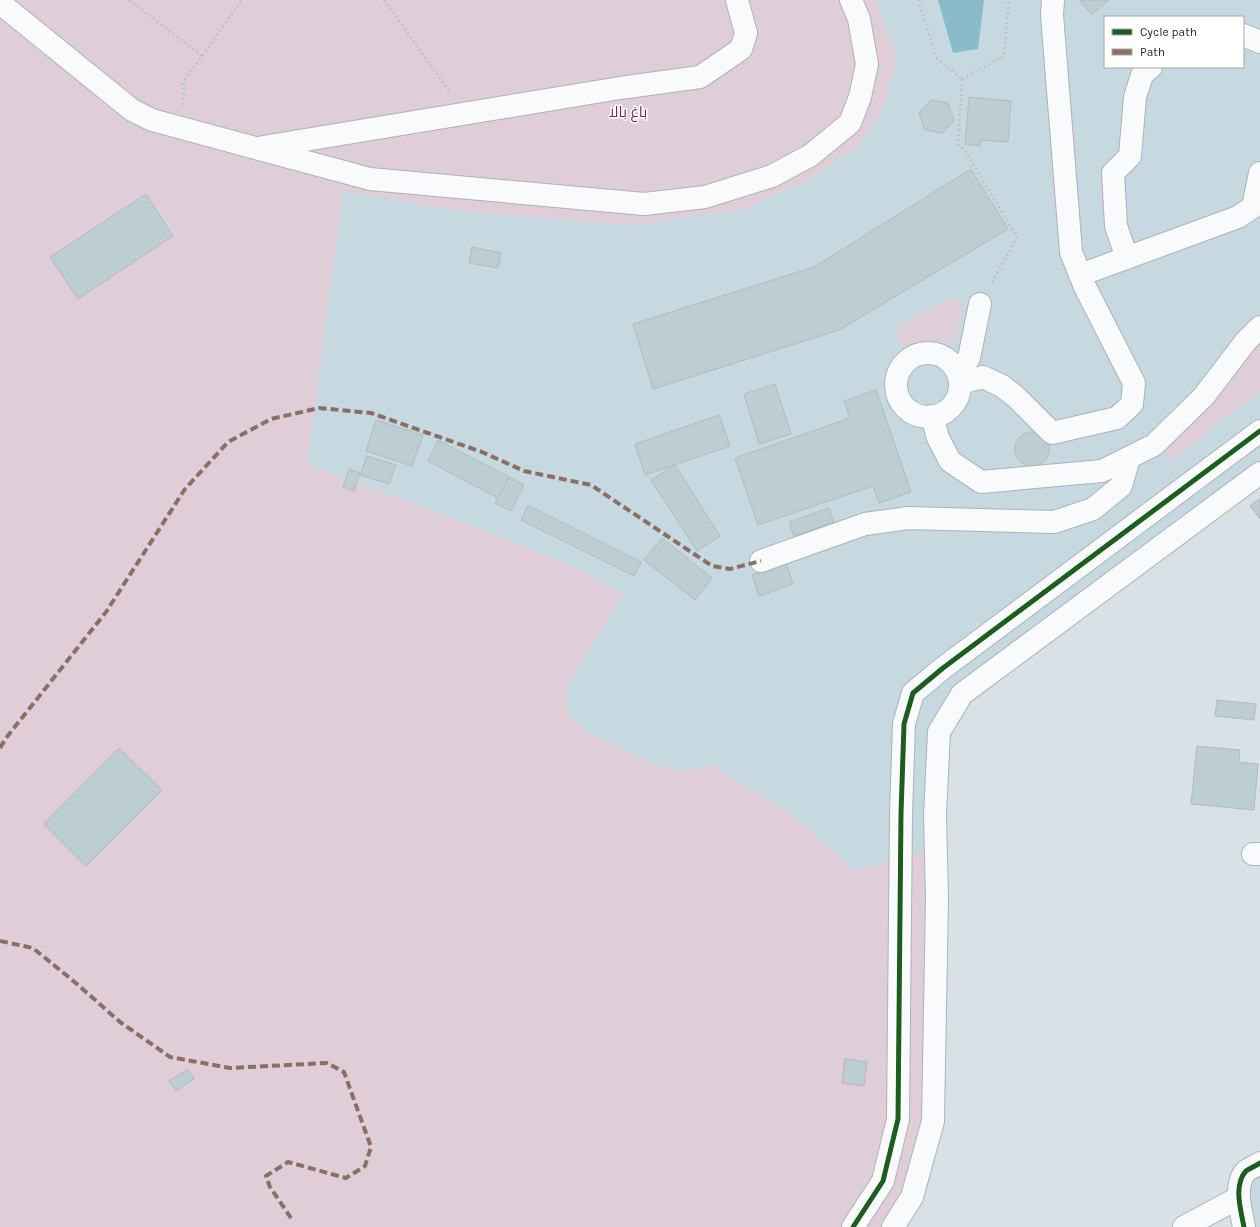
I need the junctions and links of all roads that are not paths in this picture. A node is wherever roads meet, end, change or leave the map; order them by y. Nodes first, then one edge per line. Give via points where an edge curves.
1 (737, 0) edge
2 (851, 0) edge
3 (1052, 0) edge
4 (0, 3) edge
5 (1244, 35) edge
6 (1260, 42) edge
7 (1150, 68) edge
8 (256, 148) junction
9 (1260, 173) edge
10 (1126, 258) junction
11 (1080, 275) junction
12 (980, 304) road end
13 (1260, 327) edge
14 (959, 378) junction
15 (932, 416) junction
16 (1260, 431) edge
17 (1128, 458) junction
18 (1260, 473) edge
19 (1124, 533) junction
20 (1144, 559) junction
21 (761, 562) dead end
22 (901, 814) junction
23 (935, 814) junction
24 (1260, 1163) edge
25 (1238, 1198) junction
26 (853, 1227) edge
27 (893, 1227) edge
28 (1184, 1227) edge
29 (1244, 1227) edge

1 - 8 street via 746,32 741,50 700,77
2 - 8 street via 859,19 867,64 860,97 850,123 811,155 772,176 705,197 644,204 370,179
3 - 11 street via 1071,252
4 - 8 street via 132,110 152,120
5 - 6 street
7 - 10 street via 1142,75 1135,97 1130,156 1113,173 1116,226
9 - 10 street via 1253,207 1243,214
10 - 11 street
11 - 14 street via 1134,384 1132,404 1117,418 1052,433 1002,386 984,377
12 - 14 street via 969,358
13 - 17 street via 1246,341 1204,396 1154,445
14 - 15 street via 959,394 951,407 942,414
14 - 15 street via 952,364 937,354 918,355 901,368 897,392 903,404 917,415
15 - 17 street via 938,438 950,461 981,482 1102,471
16 - 19 street
17 - 21 street via 1121,486 1093,509 1054,522 908,518 865,524
18 - 20 street
19 - 20 street
19 - 22 street via 913,693 904,724
20 - 23 street via 962,694 940,732
22 - 23 street
22 - 26 street via 898,1119 883,1181
23 - 27 street via 937,898 934,1121 912,1197
24 - 25 street via 1246,1172 1240,1183
25 - 28 street
25 - 29 street

